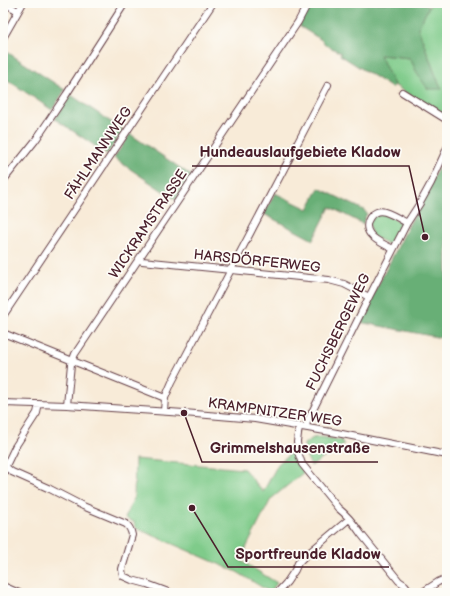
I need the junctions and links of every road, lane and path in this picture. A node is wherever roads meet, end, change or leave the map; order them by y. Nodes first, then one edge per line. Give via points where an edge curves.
1 (4, 3) edge
2 (23, 3) edge
3 (125, 3) edge
4 (213, 3) edge
5 (308, 3) edge
6 (18, 11) junction
7 (3, 38) edge
8 (328, 85) dead end
9 (402, 92) dead end
10 (447, 120) edge
11 (447, 148) edge
12 (3, 181) edge
13 (407, 223) junction
14 (394, 249) junction
15 (139, 259) junction
16 (231, 270) junction
17 (369, 297) junction
18 (3, 316) edge
19 (3, 333) edge
20 (72, 360) junction
21 (165, 398) junction
22 (3, 403) edge
23 (39, 404) junction
24 (67, 405) junction
25 (164, 411) junction
26 (299, 426) junction
27 (306, 427) junction
28 (447, 455) edge
29 (4, 470) edge
30 (350, 519) junction
31 (447, 578) edge
32 (3, 586) edge
33 (19, 593) edge
34 (171, 593) edge
35 (277, 593) edge
36 (411, 593) edge
37 (421, 593) edge

1 - 6 street
2 - 6 street
3 - 12 street via 35,141
4 - 18 street, FÄHLMANNWEG
5 - 15 street, WICKRAMSTRASSE via 298,22
6 - 7 street
8 - 16 street
9 - 10 street
11 - 13 street, FUCHSBERGEWEG via 424,196
13 - 14 street, FUCHSBERGEWEG
13 - 14 street via 380,211 368,220 369,234
14 - 17 street, FUCHSBERGEWEG
15 - 16 street, HARSDÖRFERWEG
15 - 20 street, WICKRAMSTRASSE
16 - 17 street, HARSDÖRFERWEG via 329,280 344,284
16 - 21 street
17 - 27 street, FUCHSBERGEWEG
19 - 20 street
20 - 21 street
20 - 24 street, WICKRAMSTRASSE
21 - 25 street
22 - 23 street, KRAMPNITZER WEG
23 - 24 street, KRAMPNITZER WEG
23 - 29 street via 37,413 15,447
24 - 25 street, KRAMPNITZER WEG
25 - 26 street, KRAMPNITZER WEG via 249,418
26 - 27 street, KRAMPNITZER WEG
26 - 30 street via 297,442 302,464
27 - 28 street, KRAMPNITZER WEG
29 - 34 street via 129,526 132,535 122,569 123,576
30 - 35 street via 298,563
30 - 36 street
31 - 37 street
32 - 33 street

